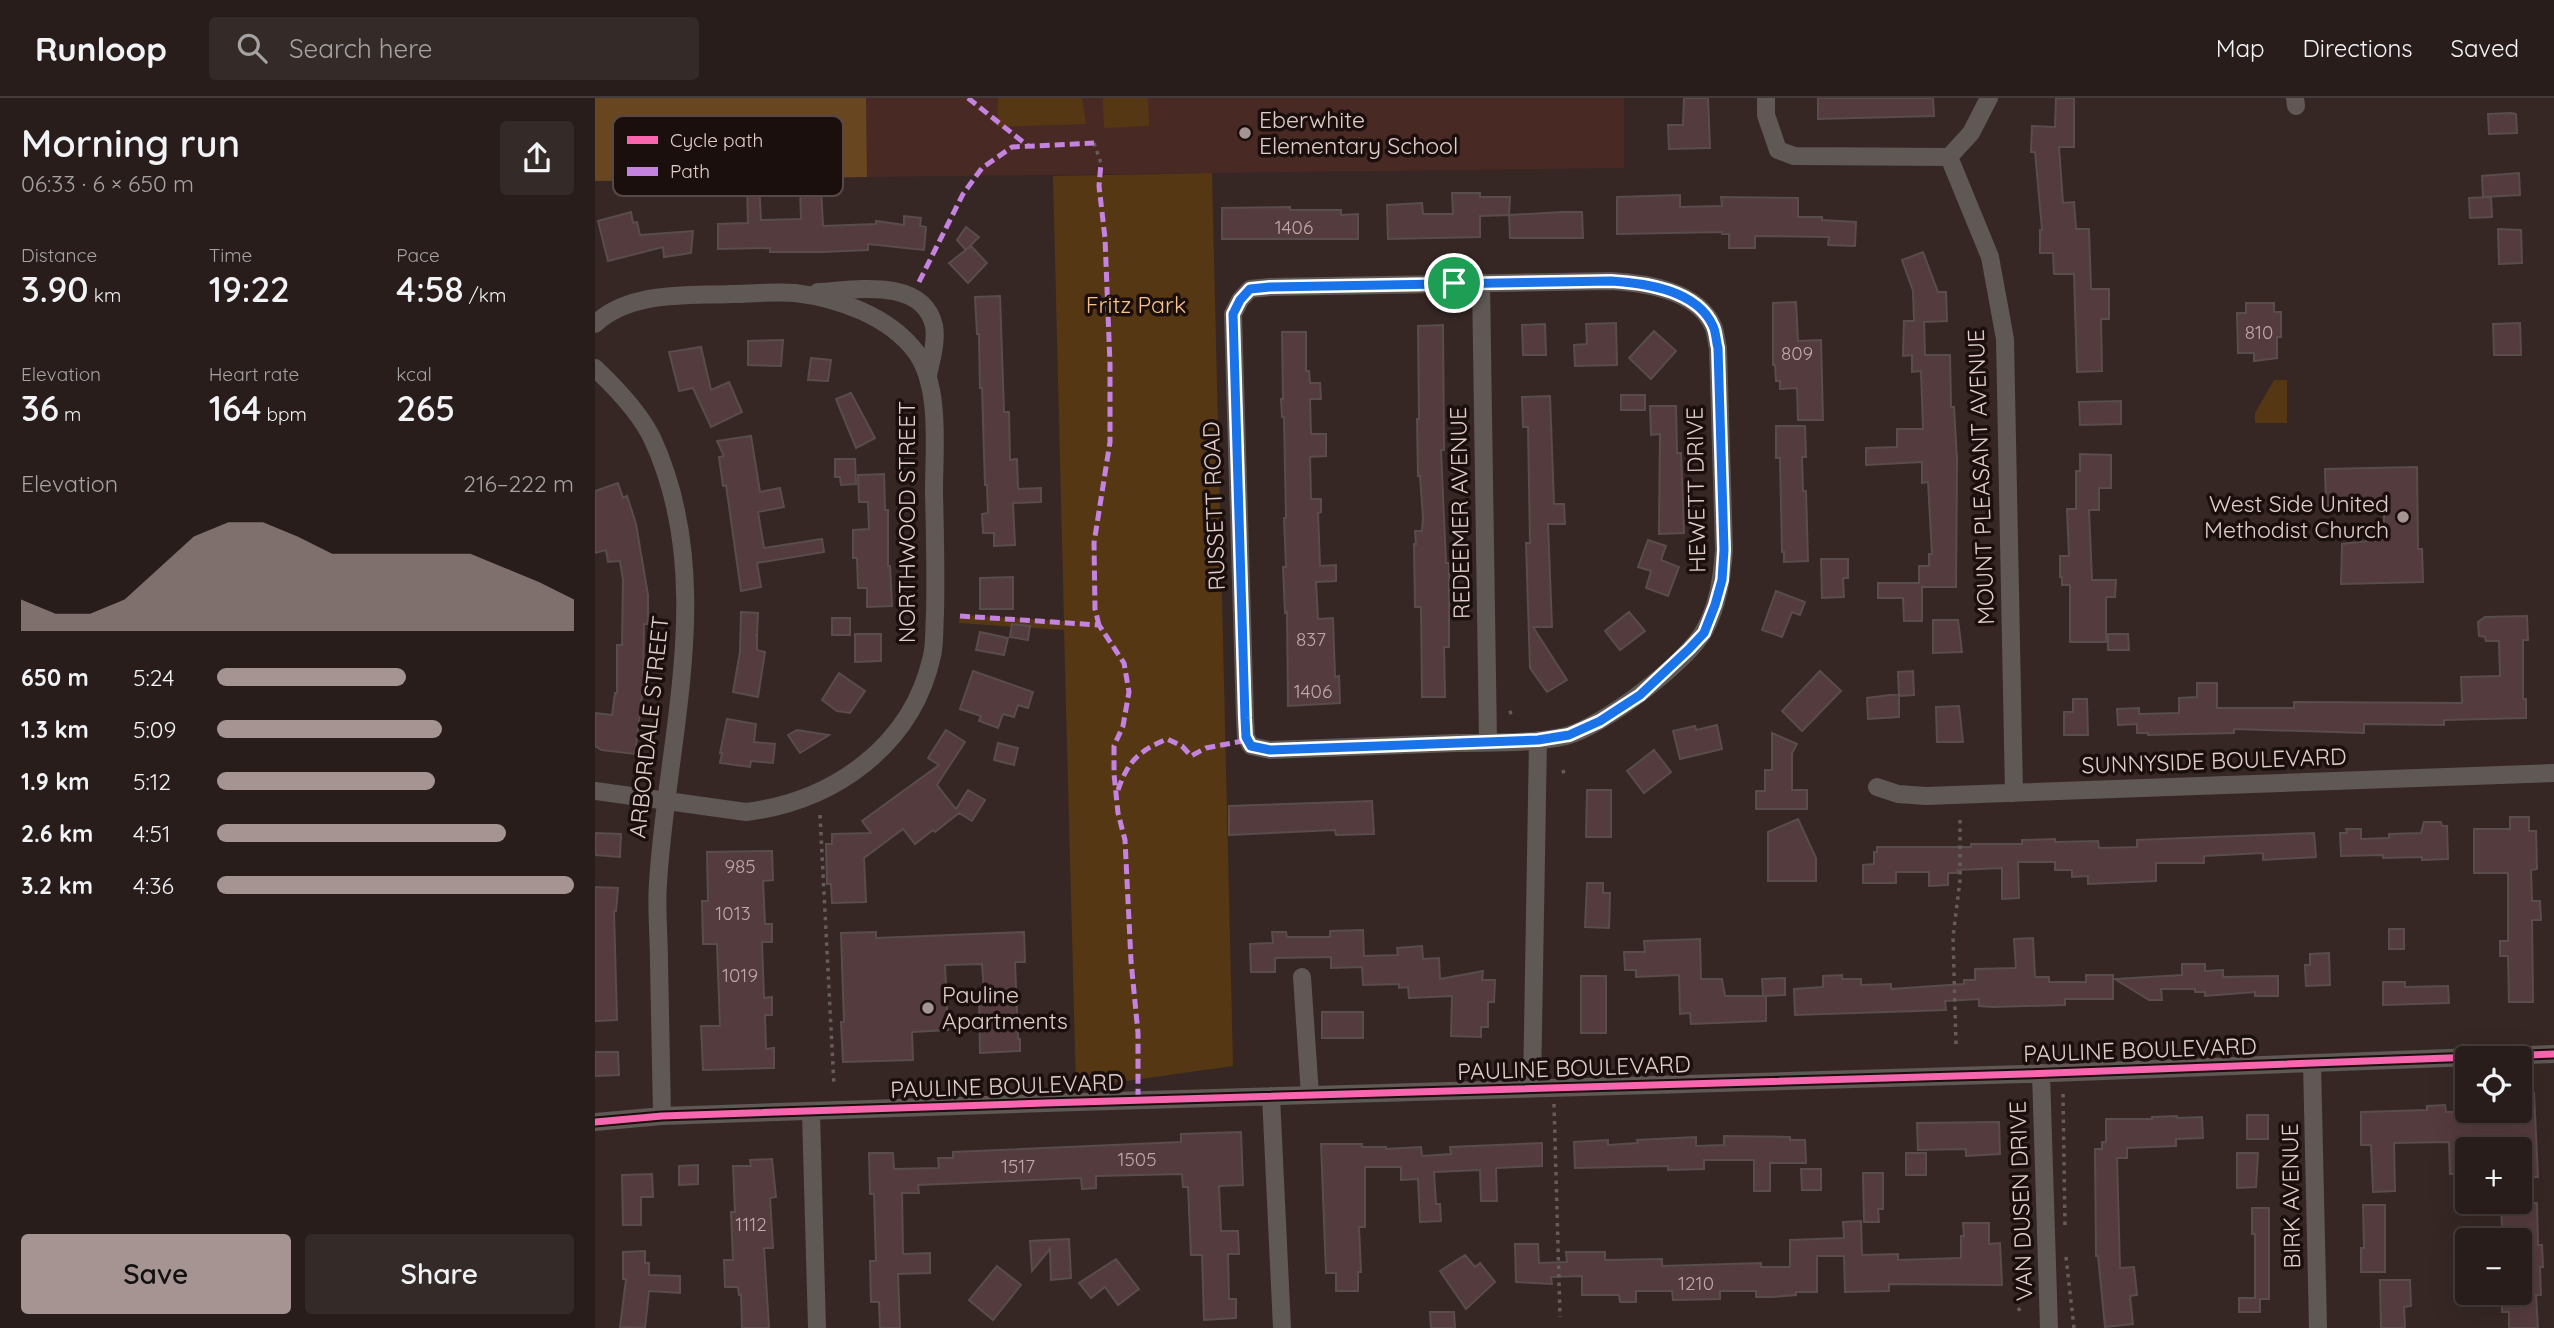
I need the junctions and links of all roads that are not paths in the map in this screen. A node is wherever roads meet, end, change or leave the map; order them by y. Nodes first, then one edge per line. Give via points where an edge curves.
1 (1766, 98) edge
2 (1989, 98) edge
3 (1948, 157) junction
4 (1481, 282) junction
5 (1270, 287) joint
6 (794, 293) junction
7 (595, 324) edge
8 (595, 368) edge
9 (928, 375) junction
10 (1538, 740) junction
11 (1488, 742) junction
12 (1251, 746) joint
13 (2554, 773) edge
14 (1877, 787) dead end
15 (595, 791) edge
16 (2014, 793) junction
17 (665, 800) junction
18 (1302, 977) dead end
19 (2554, 1054) edge
20 (2312, 1063) junction
21 (2041, 1073) junction
22 (1532, 1088) junction
23 (1310, 1095) junction
24 (1271, 1096) junction
25 (811, 1113) junction
26 (662, 1116) junction
27 (595, 1122) edge
28 (817, 1328) edge
29 (1282, 1328) edge
30 (2049, 1328) edge
31 (2318, 1328) edge

1 - 3 street via 1766,115 1778,150 1794,156
2 - 3 street via 1971,133
3 - 16 street, MOUNT PLEASANT AVENUE via 1990,257 2005,339
4 - 5 street, HEWETT DRIVE
4 - 10 street, HEWETT DRIVE via 1636,282 1670,289 1703,310 1714,327 1724,550 1722,580 1704,633 1640,695 1600,721 1569,735
4 - 11 street, REDEEMER AVENUE
5 - 12 street, RUSSETT ROAD via 1250,289 1233,314 1245,718
6 - 7 street, NORTHWOOD STREET via 669,296 606,313
6 - 9 street, NORTHWOOD STREET via 833,301 884,321 915,351
6 - 9 street via 869,289 898,292 919,301 934,326
8 - 17 street, ARBORDALE STREET via 617,389 651,436 672,493 682,544 686,642
9 - 17 street, NORTHWOOD STREET via 933,407 936,594 933,654 919,697 895,735 862,768 807,797 746,812
10 - 11 street, HEWETT DRIVE
10 - 22 street
11 - 12 street, HEWETT DRIVE via 1270,750
13 - 16 street, SUNNYSIDE BOULEVARD
14 - 16 street, SUNNYSIDE BOULEVARD via 1926,796
15 - 17 street, NORTHWOOD STREET
17 - 26 street, ARBORDALE STREET via 658,885
18 - 23 street
19 - 20 street, PAULINE BOULEVARD
20 - 21 street, PAULINE BOULEVARD
20 - 31 street, BIRK AVENUE
21 - 22 street, PAULINE BOULEVARD
21 - 30 street, VAN DUSEN DRIVE
22 - 23 street, PAULINE BOULEVARD
23 - 24 street, PAULINE BOULEVARD
24 - 25 street, PAULINE BOULEVARD
24 - 29 street
25 - 26 street, PAULINE BOULEVARD
25 - 28 street
26 - 27 street, PAULINE BOULEVARD

